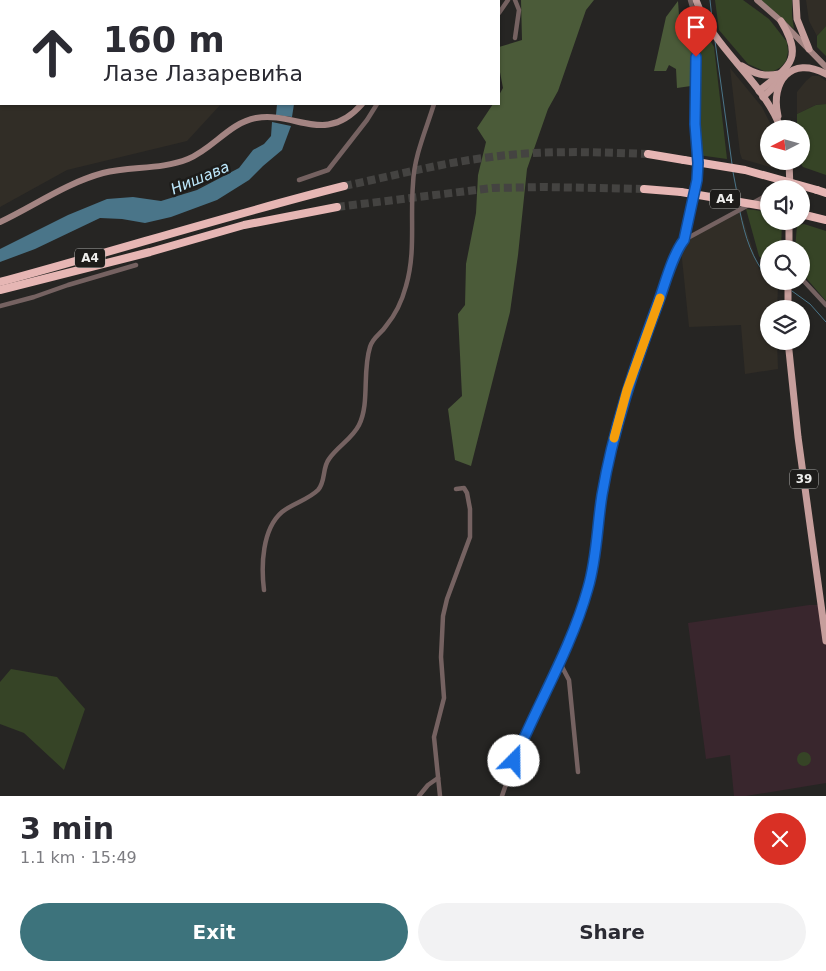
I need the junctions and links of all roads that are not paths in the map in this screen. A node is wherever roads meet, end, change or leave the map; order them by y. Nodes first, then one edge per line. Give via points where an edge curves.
1 (508, 0) edge
2 (515, 0) edge
3 (690, 0) edge
4 (696, 0) edge
5 (757, 0) edge
6 (796, 0) edge
7 (500, 12) edge
8 (780, 21) junction
9 (515, 38) dead end
10 (809, 49) junction
11 (737, 63) junction
12 (826, 67) edge
13 (826, 74) edge
14 (779, 78) junction
15 (761, 94) junction
16 (361, 105) edge
17 (376, 105) edge
18 (434, 105) edge
19 (776, 120) edge
20 (779, 120) edge
21 (648, 154) tunnel mouth
22 (298, 180) dead end
23 (344, 186) tunnel mouth
24 (644, 189) tunnel mouth
25 (826, 193) edge
26 (760, 198) edge
27 (760, 205) edge
28 (337, 207) tunnel mouth
29 (810, 216) edge
30 (826, 220) edge
31 (0, 222) edge
32 (684, 240) junction
33 (136, 265) dead end
34 (0, 282) edge
35 (810, 288) edge
36 (0, 290) edge
37 (826, 305) edge
38 (0, 306) edge
39 (789, 350) edge
40 (456, 489) dead end
41 (264, 590) dead end
42 (826, 641) edge
43 (560, 663) junction
44 (578, 772) dead end
45 (438, 778) junction
46 (420, 796) edge
47 (440, 796) edge
48 (502, 796) edge

1 - 7 street
2 - 9 street via 519,10
3 - 32 street via 700,35 694,93 698,163
4 - 11 main road via 711,29
5 - 8 main road
6 - 10 main road via 797,19
8 - 10 main road
8 - 14 main road via 790,38 793,52
10 - 12 main road
11 - 14 main road via 757,74
11 - 15 main road
13 - 14 main road via 813,69 799,69
14 - 15 main road
14 - 20 main road via 775,97
15 - 19 main road
16 - 31 main road via 334,123 309,125 276,118 241,123 190,158 88,178
17 - 22 street via 328,170
18 - 41 street via 415,163 411,267 400,304 370,347 362,418 351,437 328,461 320,488 283,511 275,521 266,540 263,557
21 - 25 highway, A4, bridge via 745,170
23 - 34 highway, A4
24 - 27 highway, A4, bridge
26 - 32 street
28 - 36 highway, A4 via 244,225
29 - 30 highway
32 - 43 street via 665,283 622,407 602,495 589,585
33 - 38 street
35 - 37 street
39 - 42 main road, 39
40 - 45 street via 464,488 467,493 470,536 446,599 443,616 444,698 434,737
43 - 44 street via 569,680
43 - 48 street via 527,730
45 - 46 street
45 - 47 street

